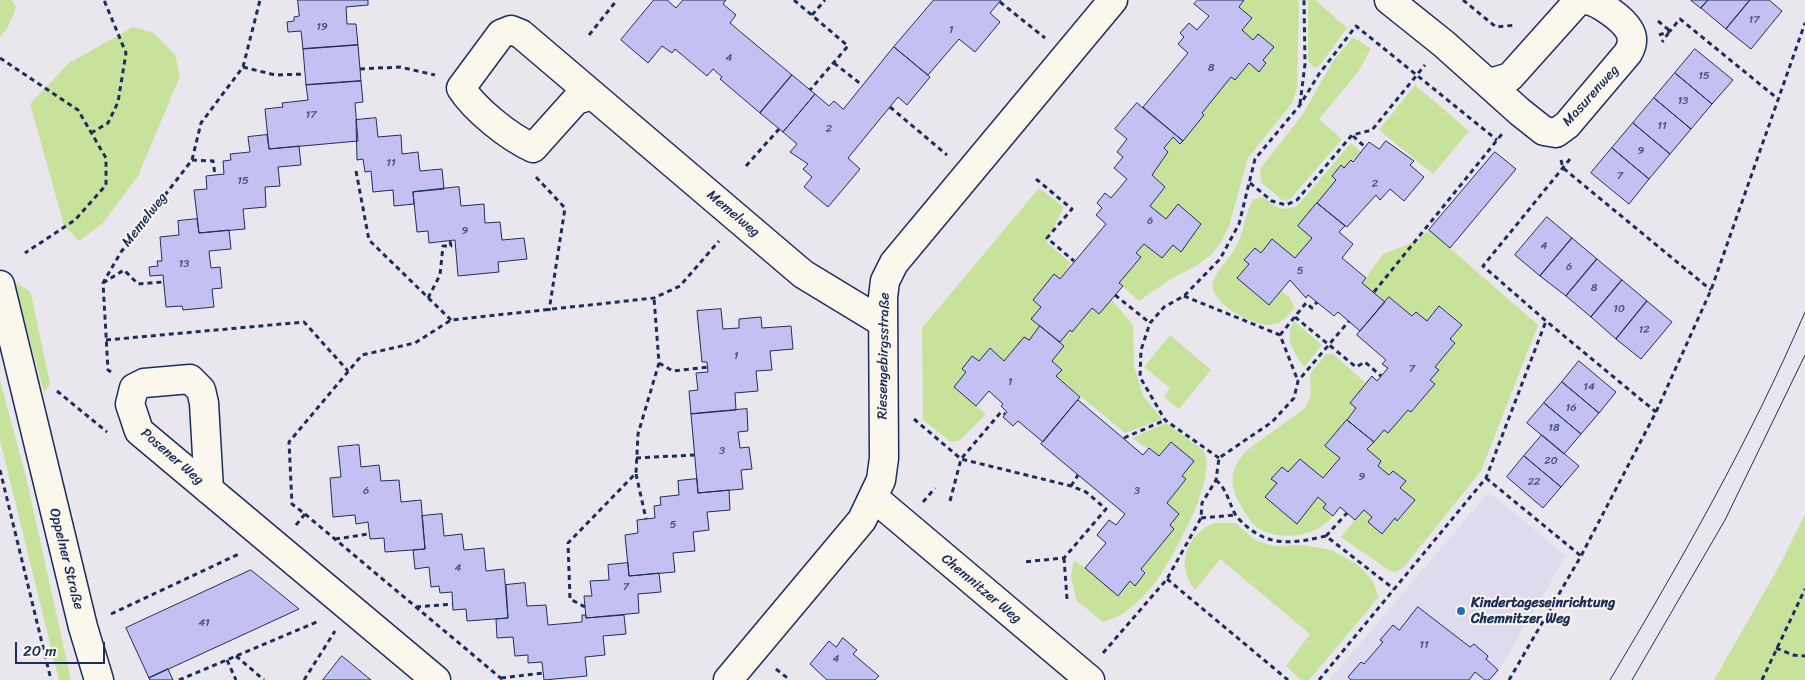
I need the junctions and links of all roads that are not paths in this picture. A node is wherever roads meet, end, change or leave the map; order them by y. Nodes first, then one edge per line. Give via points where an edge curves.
1 (1114, 0) edge
2 (1389, 0) edge
3 (1579, 0) edge
4 (1586, 0) edge
5 (1490, 83) junction
6 (593, 95) junction
7 (0, 285) edge
8 (882, 322) junction
9 (0, 332) edge
10 (35, 436) junction
11 (209, 490) junction
12 (873, 497) junction
13 (1087, 677) edge
14 (99, 680) edge
15 (436, 680) edge
16 (728, 680) edge

1 - 8 street, Riesengebirgsstraße via 894,263 885,281
2 - 5 street, Masurenweg
3 - 5 street via 1510,77
4 - 5 street, Masurenweg via 1593,0 1617,17 1629,30 1632,44 1628,53 1567,125 1556,133 1544,131
6 - 6 street, Memelweg via 520,34 510,30 501,34 461,88 467,98 517,140 534,148 576,100
6 - 8 street, Memelweg via 803,274
7 - 10 street, Oppelner Straße
8 - 12 street, Riesengebirgsstraße via 884,458 881,480
9 - 10 street, Oppelner Straße
10 - 14 street, Oppelner Straße
11 - 11 street, Posener Weg via 201,390 190,379 144,383 134,388 130,404 139,431
11 - 15 street, Posener Weg
12 - 13 street, Chemnitzer Weg
12 - 16 street, Riesengebirgsstraße via 862,520

